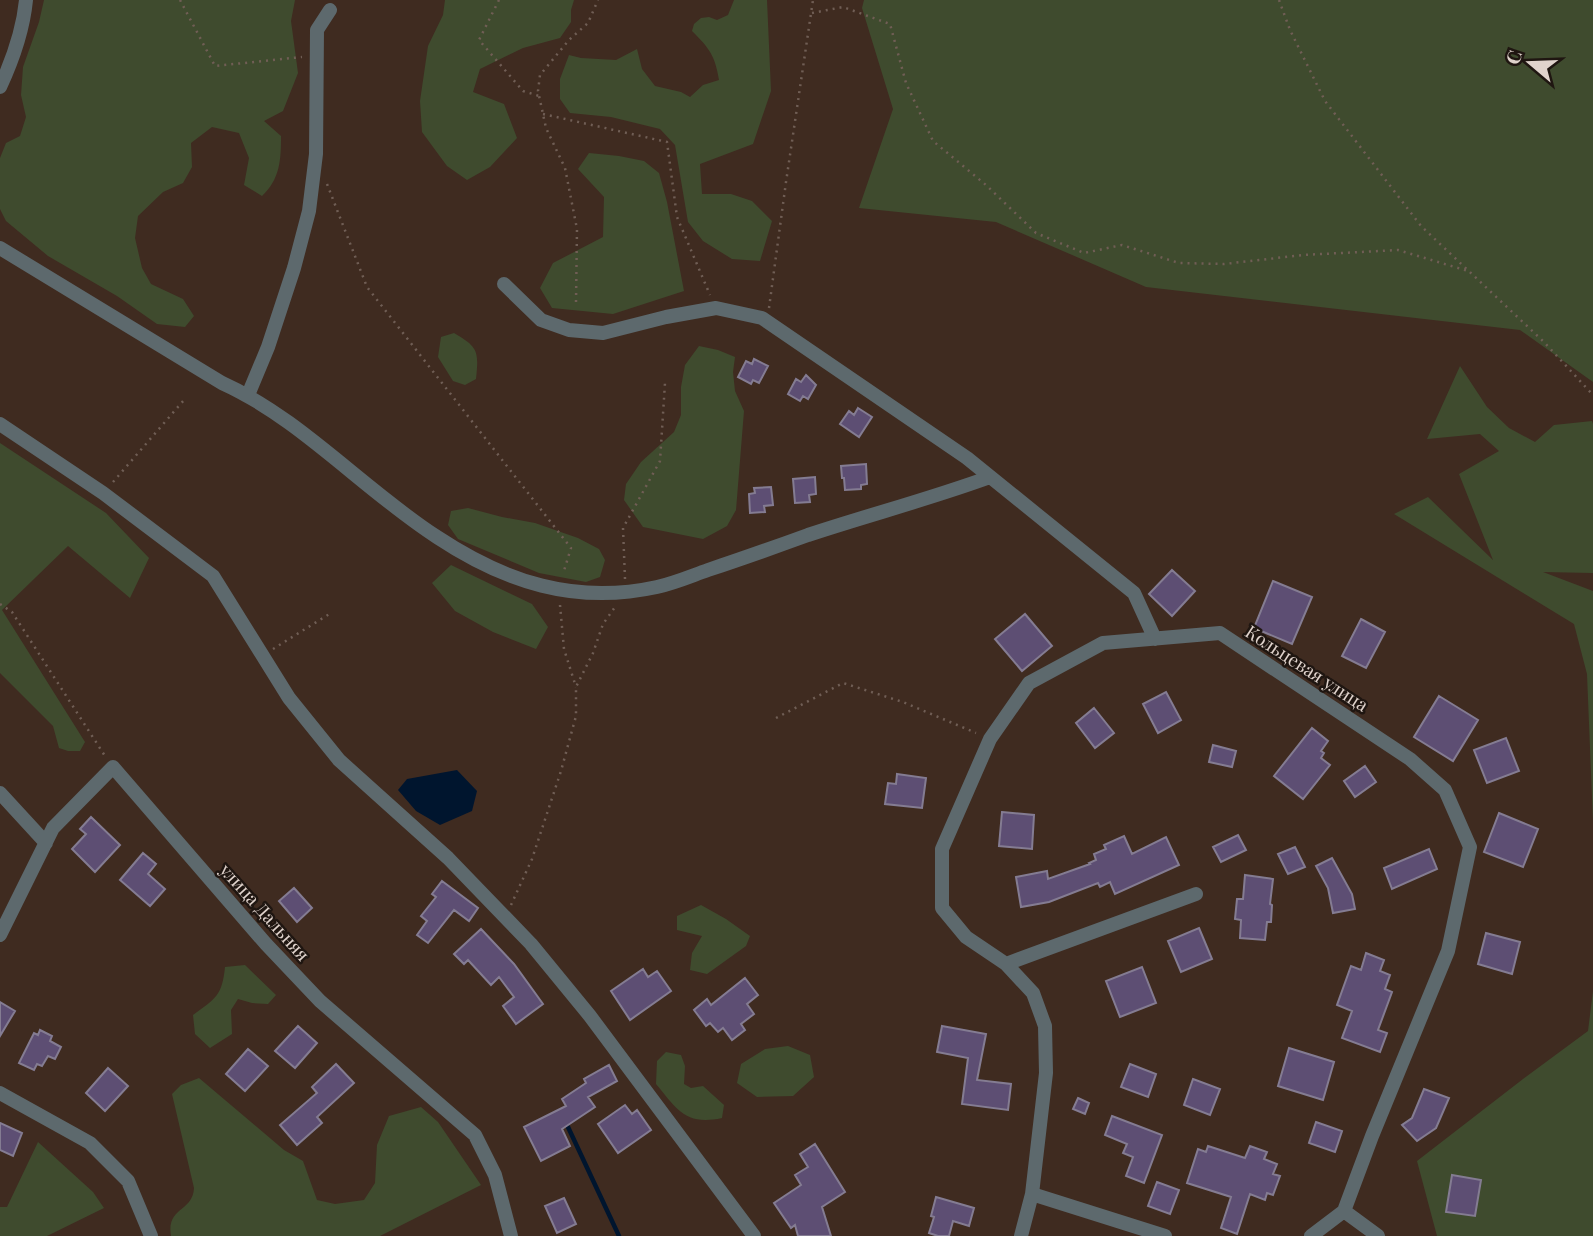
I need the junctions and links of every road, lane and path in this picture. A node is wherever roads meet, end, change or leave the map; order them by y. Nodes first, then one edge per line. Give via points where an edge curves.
1 (26, 0) edge
2 (180, 0) edge
3 (499, 0) edge
4 (598, 0) edge
5 (814, 0) edge
6 (1279, 0) edge
7 (330, 10) dead end
8 (811, 13) junction
9 (316, 56) junction
10 (0, 87) edge
11 (539, 96) junction
12 (543, 114) junction
13 (325, 178) dead end
14 (0, 248) edge
15 (1468, 271) junction
16 (504, 284) dead end
17 (576, 302) dead end
18 (716, 308) junction
19 (768, 322) junction
20 (665, 383) dead end
21 (248, 395) junction
22 (1593, 395) edge
23 (184, 400) dead end
24 (0, 424) edge
25 (990, 477) junction
26 (103, 493) junction
27 (558, 589) junction
28 (626, 592) junction
29 (0, 604) edge
30 (331, 612) dead end
31 (1155, 639) junction
32 (262, 656) junction
33 (576, 687) junction
34 (776, 718) dead end
35 (990, 739) junction
36 (113, 767) junction
37 (0, 793) edge
38 (46, 843) junction
39 (1195, 894) dead end
40 (505, 917) junction
41 (0, 935) edge
42 (1006, 964) junction
43 (0, 1093) edge
44 (1032, 1194) junction
45 (1344, 1211) junction
46 (150, 1236) edge
47 (511, 1236) edge
48 (754, 1236) edge
49 (1021, 1236) edge
50 (1165, 1236) edge
51 (1311, 1236) edge
52 (1378, 1236) edge

1 - 10 street via 13,59
2 - 9 path via 215,66
3 - 11 path via 479,40 523,91
4 - 11 path via 588,23 540,75
5 - 8 path
6 - 15 path via 1325,101 1421,226
7 - 9 street via 317,30
8 - 15 path via 843,7 890,24 906,83 933,141 1036,233 1084,253 1122,245 1179,263 1224,264 1398,250
8 - 19 path
9 - 21 street via 316,154 309,211 268,347
11 - 12 path
12 - 17 path via 565,168 577,229
12 - 18 path via 667,142 677,217
13 - 27 path via 367,287 571,548
14 - 21 street
15 - 22 path
16 - 18 street via 541,320 569,330 603,333
18 - 19 street
19 - 25 street
20 - 28 path via 660,461 623,528
21 - 27 street via 450,545 512,577
23 - 26 path
24 - 26 street
25 - 28 street via 659,586
25 - 31 street via 1134,593
26 - 32 street via 213,576
27 - 28 street
27 - 33 path via 564,649
28 - 33 path via 603,624
29 - 36 path via 12,612
30 - 32 path
31 - 35 street, Кольцевая улица via 1103,643 1029,683
31 - 45 street, Кольцевая улица via 1220,633 1409,759 1436,782 1445,790 1470,847 1448,951
32 - 40 street via 339,760 448,858
33 - 40 path via 576,716 561,771 532,859
34 - 35 path via 843,683 903,702
35 - 42 street, Кольцевая улица via 942,849 942,908 965,937
36 - 38 street via 53,828
36 - 47 street, улица Дальняя via 320,1001 475,1135 495,1175
37 - 38 street
38 - 41 street
39 - 42 street
40 - 48 street via 590,1016
42 - 44 street, Кольцевая улица via 1034,993 1045,1026 1046,1073
43 - 46 street via 90,1143 128,1181
44 - 49 street, Кольцевая улица
44 - 50 street
45 - 51 street
45 - 52 street

